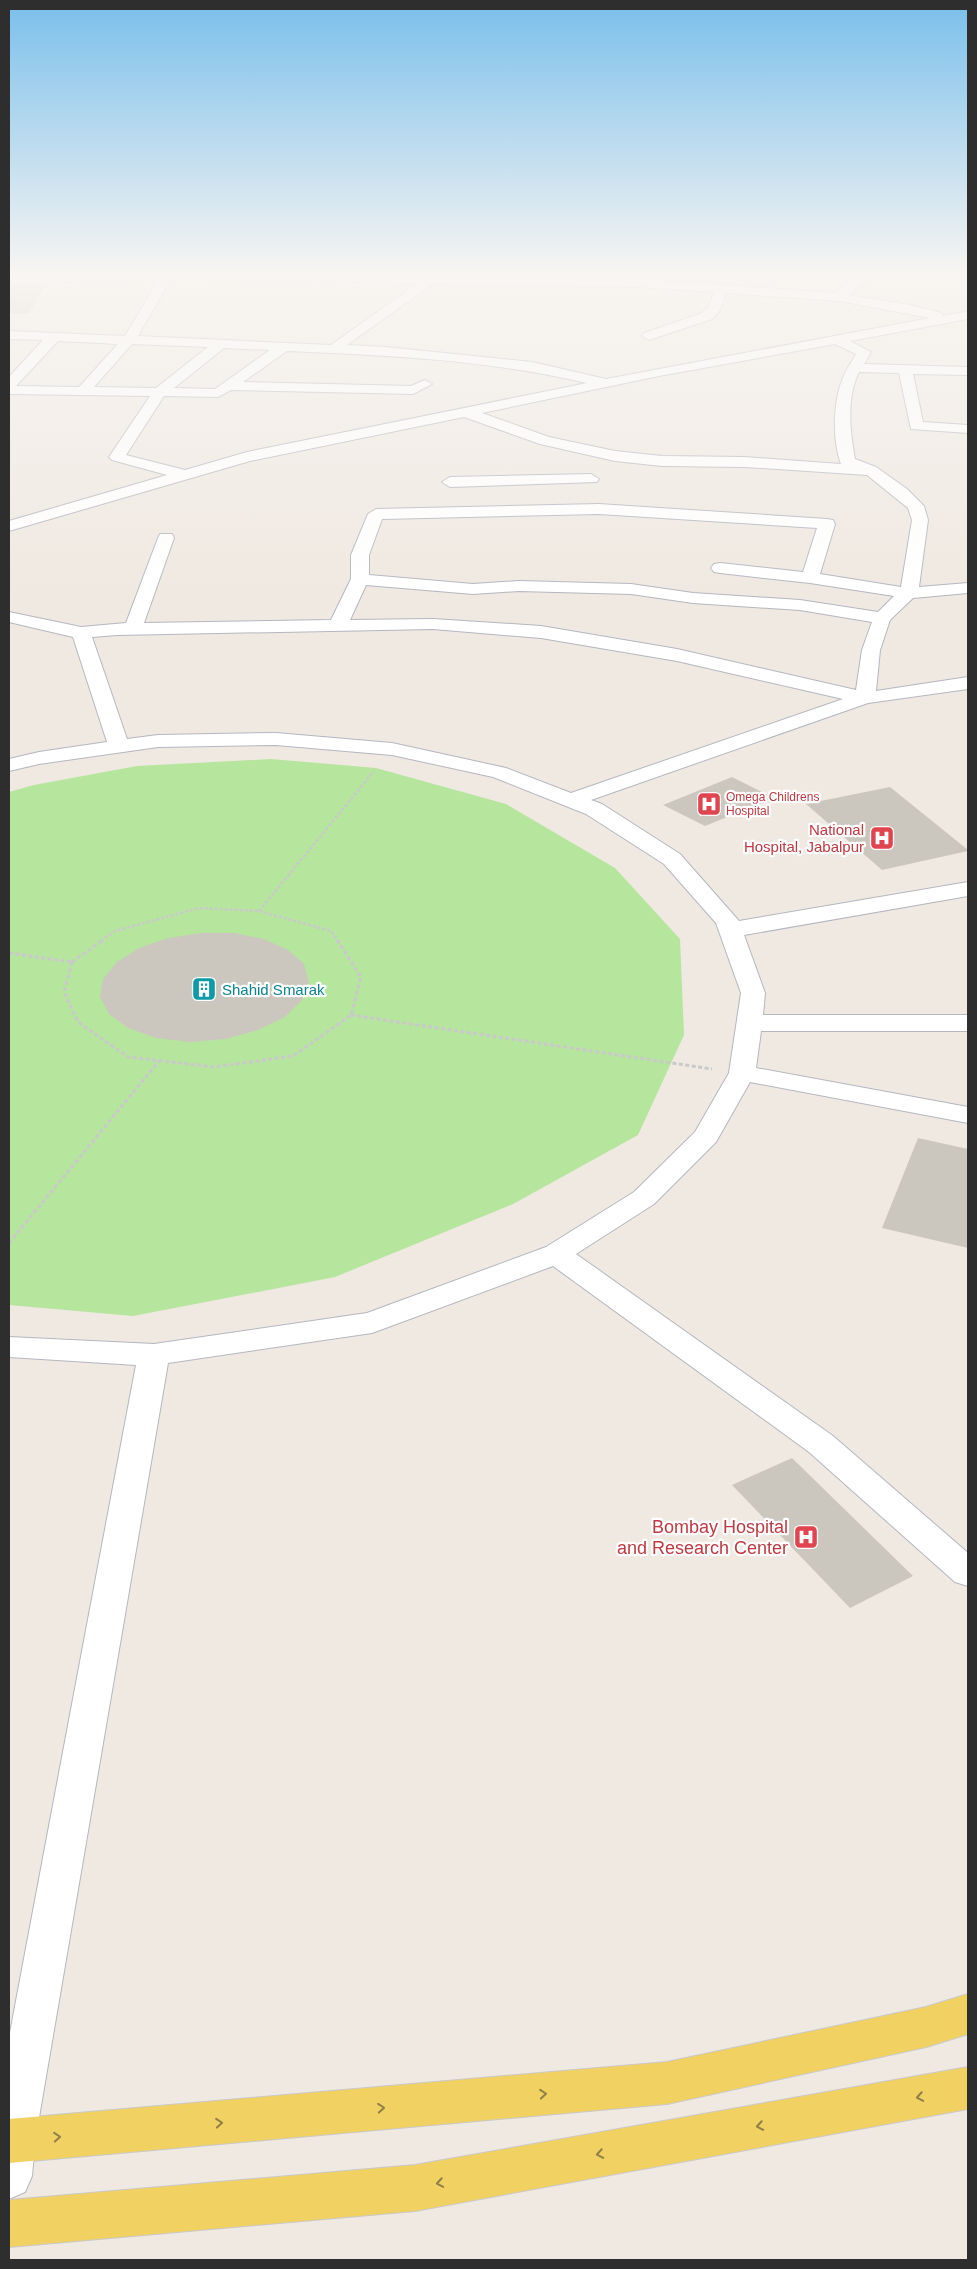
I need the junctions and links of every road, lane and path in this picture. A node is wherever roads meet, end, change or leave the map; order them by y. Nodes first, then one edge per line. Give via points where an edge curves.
1 (92, 381) edge
2 (174, 381) edge
3 (237, 381) edge
4 (598, 381) edge
5 (618, 381) edge
6 (848, 381) edge
7 (906, 381) edge
8 (607, 383) junction
9 (425, 384) dead end
10 (907, 385) junction
11 (230, 386) junction
12 (925, 386) dead end
13 (9, 390) edge
14 (84, 390) junction
15 (160, 392) junction
16 (468, 413) junction
17 (968, 429) edge
18 (606, 455) junction
19 (871, 470) junction
20 (185, 475) junction
21 (591, 479) junction
22 (450, 482) dead end
23 (578, 510) junction
24 (9, 526) edge
25 (166, 538) dead end
26 (720, 568) dead end
27 (810, 578) junction
28 (360, 579) junction
29 (968, 588) edge
30 (908, 593) junction
31 (9, 617) edge
32 (882, 618) junction
33 (338, 625) junction
34 (133, 629) junction
35 (81, 634) junction
36 (968, 683) edge
37 (865, 698) junction
38 (120, 747) junction
39 (392, 749) junction
40 (9, 765) edge
41 (571, 800) junction
42 (968, 889) edge
43 (259, 911) junction
44 (730, 930) junction
45 (9, 953) edge
46 (72, 962) junction
47 (350, 1015) junction
48 (749, 1023) junction
49 (968, 1023) edge
50 (159, 1061) junction
51 (742, 1073) junction
52 (968, 1115) edge
53 (9, 1243) edge
54 (556, 1254) junction
55 (9, 1346) edge
56 (154, 1354) junction
57 (968, 1573) edge
58 (968, 2014) edge
59 (968, 2088) edge
60 (10, 2153) edge
61 (9, 2224) edge

1 - 14 street
2 - 15 street
3 - 11 street
4 - 8 street
5 - 8 street
6 - 19 street via 843,438 848,462
7 - 10 street
8 - 16 street
9 - 11 street via 413,390
10 - 12 street
10 - 17 street via 916,426
11 - 15 street via 218,393
13 - 14 street
14 - 15 street
15 - 20 street via 117,457
16 - 18 street via 546,441
16 - 20 street via 247,456
18 - 19 street via 662,461 779,463
18 - 21 street
19 - 30 street via 916,506 920,520
20 - 24 street
21 - 22 street
21 - 23 street via 575,494
23 - 27 street via 827,524
23 - 28 street via 376,514 360,555
25 - 34 street
26 - 27 street
27 - 30 street
28 - 32 street via 473,589 519,586 631,589 693,598 800,605
28 - 33 street
29 - 30 street
30 - 32 street
31 - 35 street
32 - 37 street via 871,650
33 - 34 street
33 - 37 street via 433,624 541,632 678,655
34 - 35 street
35 - 38 street
36 - 37 street
37 - 41 street
38 - 39 street via 158,742 276,739
38 - 40 street
39 - 41 street via 499,772
39 - 43 path
41 - 44 street via 594,809 672,859 727,921
42 - 44 street
43 - 46 path via 199,908 115,931
43 - 47 path via 331,931 361,977
44 - 48 street via 753,993
45 - 46 path
46 - 50 path via 64,992 78,1022 128,1057
47 - 50 path via 293,1056 214,1067
47 - 51 path
48 - 49 street
48 - 51 street
50 - 53 path
51 - 52 street
51 - 54 street via 706,1136 644,1198
54 - 56 street via 372,1323
54 - 57 street via 821,1444
55 - 56 street
56 - 60 street
60 -> 58 main road via 667,2083 926,2027
59 -> 61 main road via 415,2188

